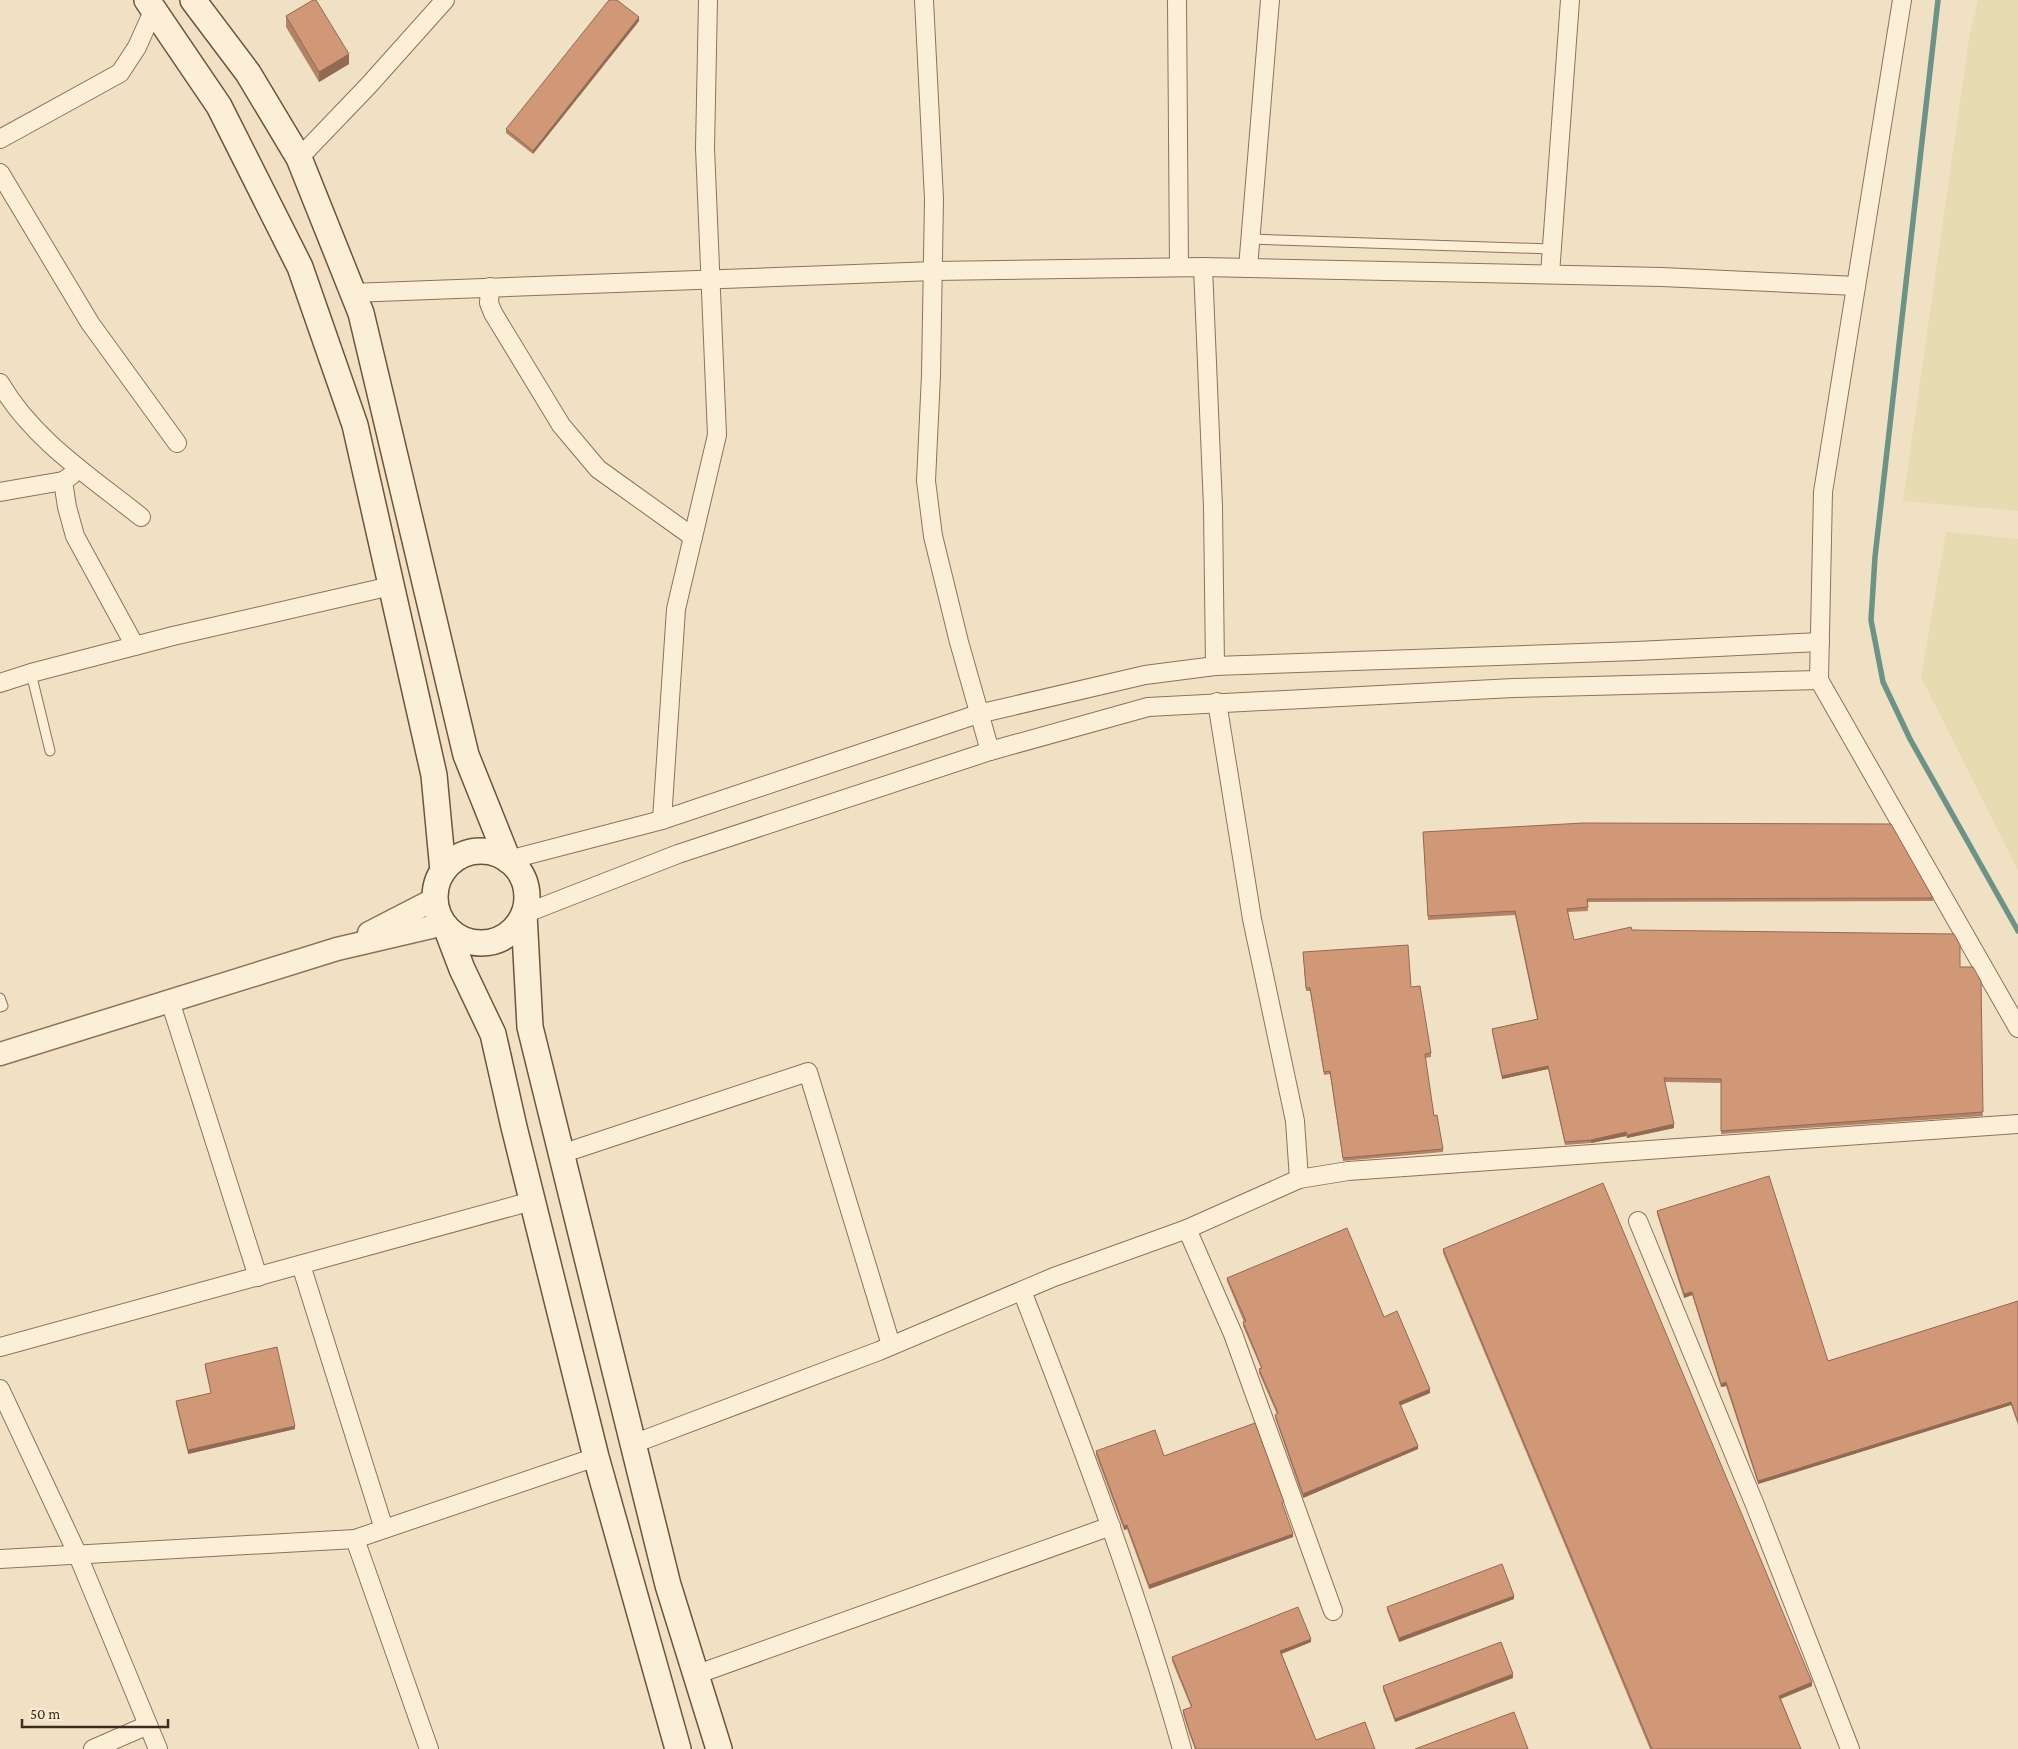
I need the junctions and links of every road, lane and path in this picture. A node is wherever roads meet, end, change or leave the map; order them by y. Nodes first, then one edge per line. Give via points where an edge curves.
1 (193, 0) edge
2 (445, 0) edge
3 (708, 0) edge
4 (924, 0) edge
5 (1177, 0) edge
6 (1270, 0) edge
7 (1570, 0) edge
8 (1902, 0) edge
9 (150, 5) edge
10 (0, 139) edge
11 (299, 158) junction
12 (0, 173) edge
13 (1250, 239) junction
14 (1552, 248) junction
15 (1179, 267) junction
16 (1203, 267) junction
17 (1248, 268) junction
18 (934, 271) junction
19 (1550, 274) junction
20 (712, 278) junction
21 (1856, 286) junction
22 (490, 287) junction
23 (351, 293) junction
24 (0, 383) edge
25 (8, 410) edge
26 (177, 443) dead end
27 (81, 469) junction
28 (63, 481) junction
29 (0, 492) edge
30 (141, 517) dead end
31 (693, 537) junction
32 (391, 586) junction
33 (1820, 642) junction
34 (135, 646) junction
35 (1215, 666) junction
36 (30, 673) junction
37 (1820, 680) junction
38 (0, 683) edge
39 (1217, 702) junction
40 (978, 714) junction
41 (50, 751) dead end
42 (990, 751) junction
43 (662, 820) junction
44 (508, 860) junction
45 (443, 871) junction
46 (435, 899) junction
47 (524, 914) junction
48 (445, 925) junction
49 (337, 949) junction
50 (0, 998) edge
51 (170, 1001) junction
52 (0, 1006) edge
53 (2018, 1028) edge
54 (0, 1054) edge
55 (2018, 1124) edge
56 (561, 1154) junction
57 (1299, 1179) junction
58 (532, 1201) junction
59 (1638, 1221) dead end
60 (1187, 1230) junction
61 (301, 1265) junction
62 (258, 1277) junction
63 (1022, 1290) junction
64 (892, 1345) junction
65 (0, 1347) edge
66 (0, 1389) edge
67 (633, 1444) junction
68 (596, 1457) junction
69 (1111, 1526) junction
70 (384, 1529) junction
71 (355, 1539) junction
72 (77, 1553) junction
73 (0, 1559) edge
74 (1333, 1611) dead end
75 (695, 1675) junction
76 (148, 1725) junction
77 (93, 1749) edge
78 (158, 1749) edge
79 (429, 1749) edge
80 (678, 1749) edge
81 (719, 1749) edge
82 (1182, 1749) edge
83 (1850, 1749) edge

1 - 11 main road via 248,72
2 - 11 street
3 - 20 street via 705,148
4 - 18 street via 934,199
5 - 15 street
6 - 13 street
7 - 14 street
8 - 21 street
9 - 10 street via 138,46 120,73
9 - 32 main road via 219,106 300,267 355,426
11 - 23 main road
12 - 26 street via 90,322
13 - 14 lane
13 - 17 street
14 - 19 street
15 - 16 street
15 - 18 street
16 - 17 street
16 - 35 street via 1213,507
17 - 19 street
18 - 20 street
18 - 40 street via 926,481 933,536
19 - 21 street
20 - 22 street
20 - 31 street via 717,435
21 - 33 street via 1823,492
22 - 23 street
22 - 31 street via 489,303 493,313 561,426 598,469
23 - 44 main road via 361,314 466,755
24 - 25 street
25 - 27 street
27 - 28 street
27 - 30 street
28 - 29 street
28 - 34 street via 66,507 75,536
31 - 43 street via 676,609
32 - 34 street
32 - 45 main road via 434,775
33 - 35 street
33 - 37 street
34 - 36 street
35 - 40 street via 1145,674
36 - 38 street
36 - 41 lane
37 - 39 street via 1523,688
37 - 53 street
39 - 42 street via 1148,707
39 - 57 street via 1252,919 1295,1121
40 - 42 street
40 - 43 street
42 - 47 street via 678,854
43 - 44 street
44 - 45 main road via 495,854 466,854
44 - 47 main road via 519,871 525,884
45 - 46 main road via 436,885
46 - 48 main road via 438,914
46 - 49 street
47 - 48 main road via 516,928 504,938 489,943 458,937
47 - 56 main road via 530,1026
48 - 49 street
48 - 58 main road via 493,1034
49 - 51 street
50 - 52 lane via 3,1006
51 - 54 street
51 - 62 street
55 - 57 street via 1358,1170
56 - 64 street via 808,1072
56 - 67 main road
57 - 60 street
58 - 61 street
58 - 68 main road
59 - 83 street via 1755,1504
60 - 63 street
60 - 74 street via 1233,1334
61 - 62 street
61 - 70 street
62 - 65 street
63 - 64 street
63 - 69 street
64 - 67 street
66 - 72 street
67 - 75 main road via 668,1585
68 - 70 street
68 - 80 main road
69 - 75 street
69 - 82 street via 1161,1674
70 - 71 street
71 - 72 street
71 - 79 street
72 - 73 street
72 - 76 street
75 - 81 main road
76 - 77 street
76 - 78 street

